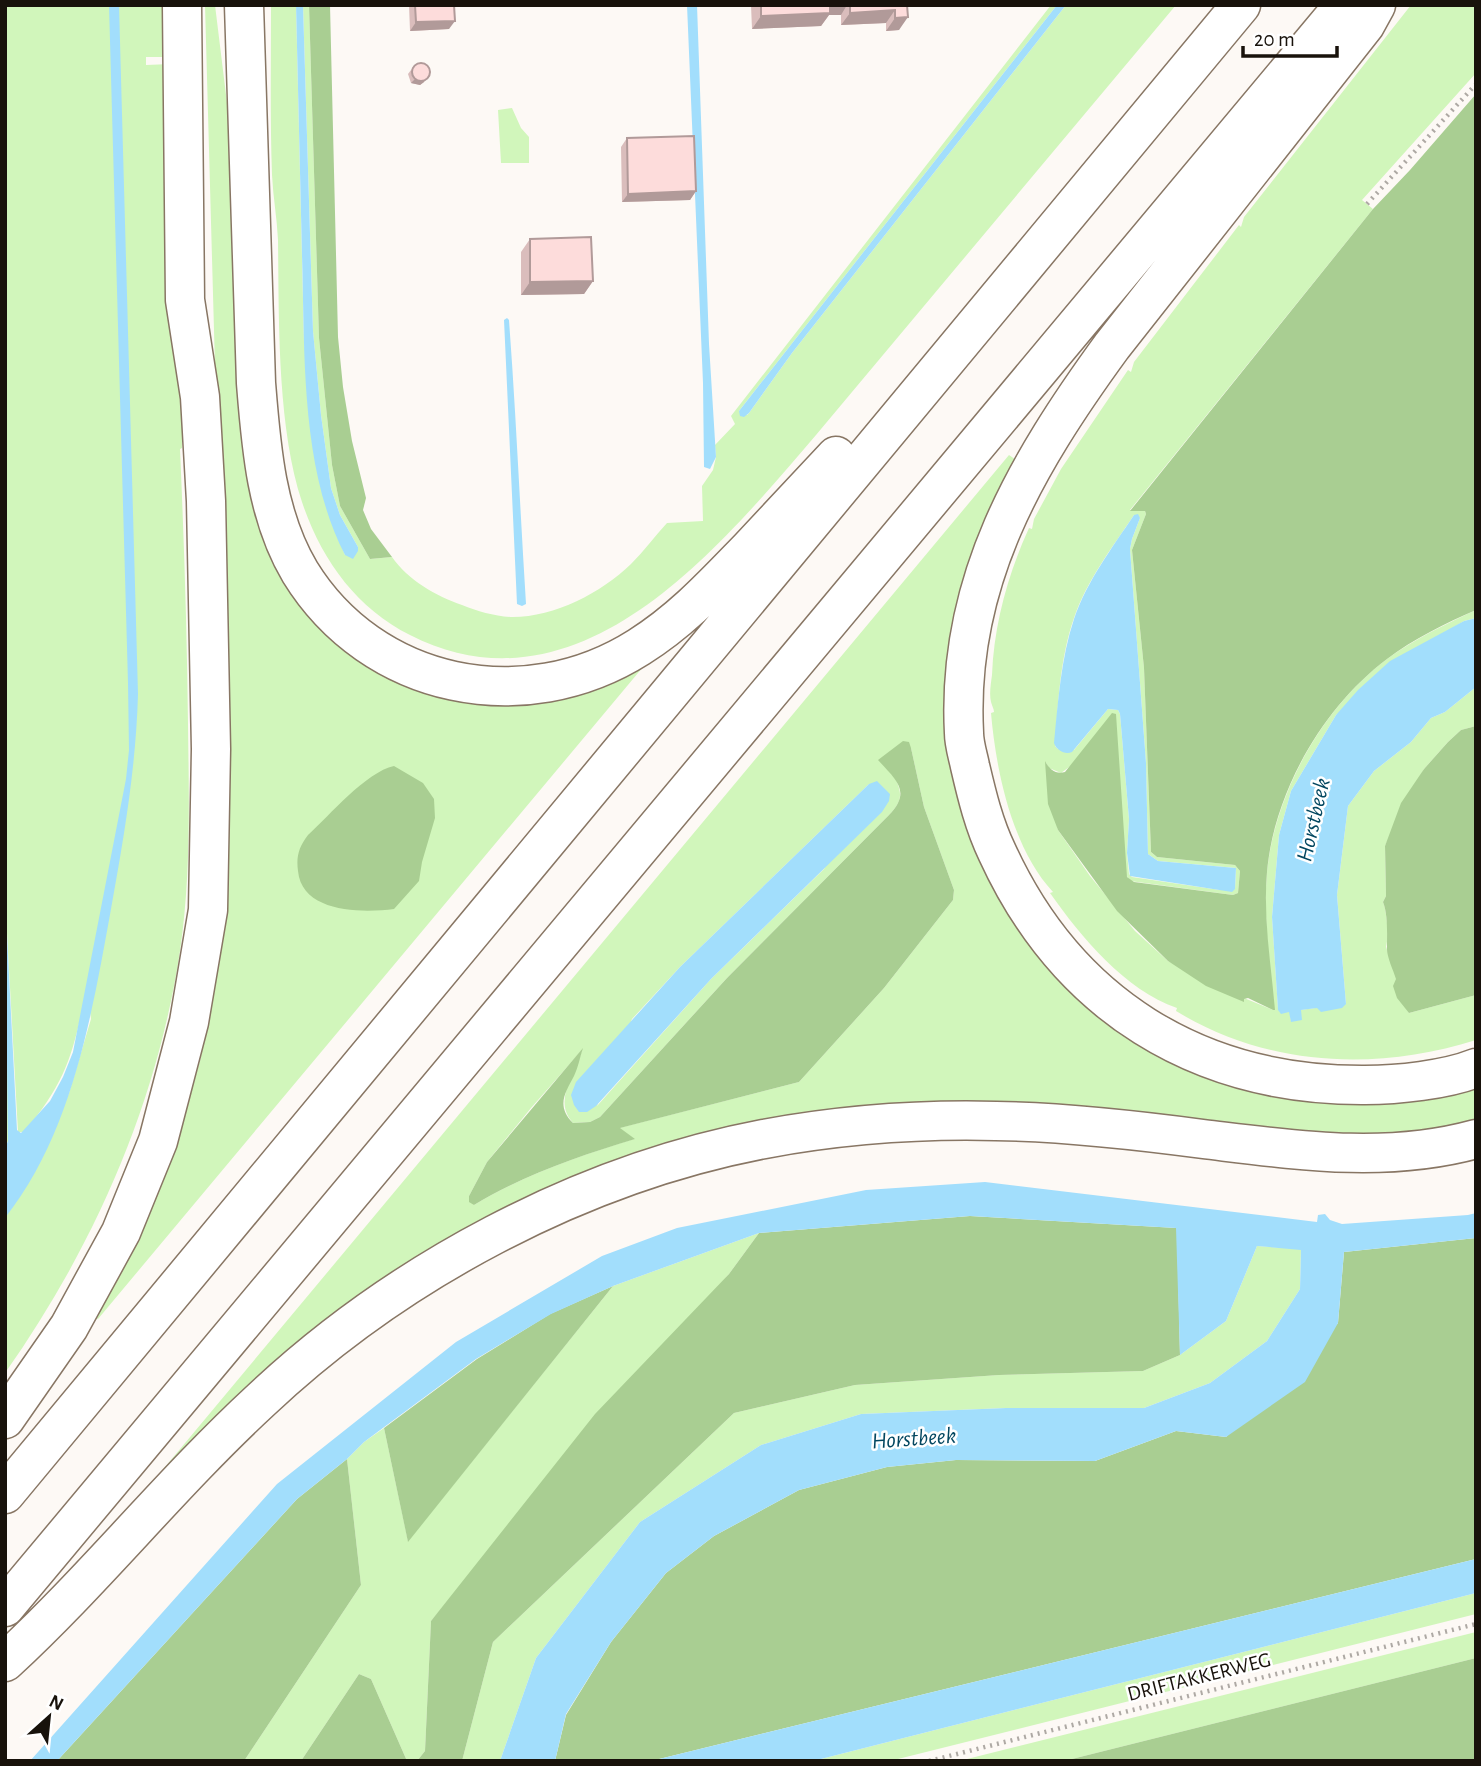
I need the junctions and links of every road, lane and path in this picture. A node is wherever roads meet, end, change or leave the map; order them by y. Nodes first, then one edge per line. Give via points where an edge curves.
1 (182, 5) edge
2 (244, 5) edge
3 (1241, 5) edge
4 (1344, 5) edge
5 (1376, 5) edge
6 (1476, 84) edge
7 (1103, 171) junction
8 (1367, 204) dead end
9 (1476, 1068) edge
10 (1476, 1139) edge
11 (5, 1419) edge
12 (5, 1494) edge
13 (5, 1607) edge
14 (1476, 1624) edge
15 (5, 1662) edge
16 (929, 1761) edge

1 - 11 highway via 185,300 200,397 206,501 211,749 208,911 189,1022 158,1141 121,1232 76,1315
2 - 7 highway via 256,383 267,479 283,534 300,571 344,624 397,662 456,682 523,687 555,681 605,665 667,628 697,604
3 - 7 highway
4 - 13 highway
5 - 9 highway via 1112,346 1073,400 1020,489 981,584 969,640 964,736 988,833 1021,901 1084,979 1152,1031 1238,1070 1324,1085 1394,1084
6 - 8 path
7 - 12 highway
10 - 15 highway via 1421,1151 1342,1154 1070,1125 937,1121 861,1125 710,1152 605,1186 461,1252 393,1294 323,1346 196,1461 46,1625
14 - 16 path, DRIFTAKKERWEG

